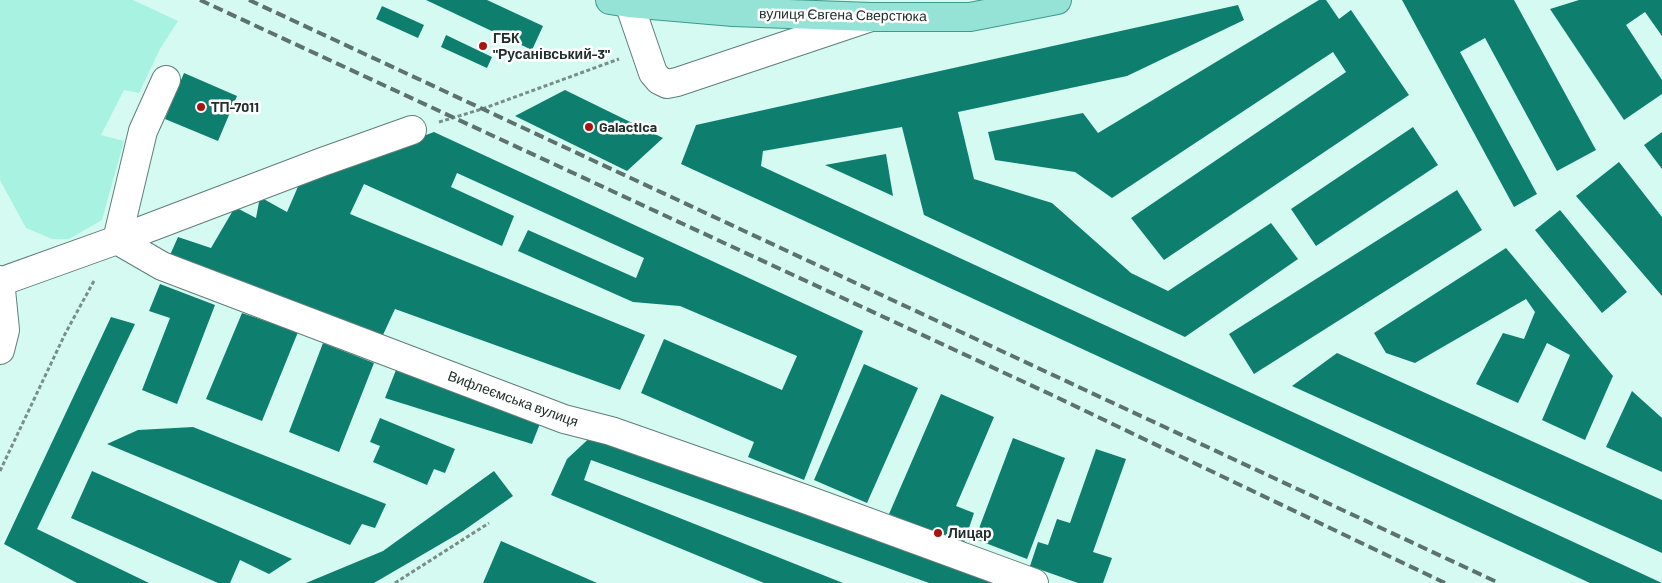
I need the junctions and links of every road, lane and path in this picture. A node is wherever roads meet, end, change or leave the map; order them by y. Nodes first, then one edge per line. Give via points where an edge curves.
1 (1057, 0) edge
2 (619, 2) edge
3 (871, 17) junction
4 (645, 49) junction
5 (166, 80) dead end
6 (412, 130) joint
7 (117, 240) junction
8 (0, 281) edge
9 (0, 350) edge
10 (0, 471) edge
11 (489, 523) dead end
12 (395, 583) edge
13 (1034, 583) edge

1 - 3 main road, вулиця Євгена Сверстюка via 970,17
2 - 3 main road, вулиця Євгена Сверстюка via 733,12
2 - 4 street
3 - 4 street via 667,84 653,73
4 - 6 path via 482,109
5 - 7 street via 143,131
6 - 7 street
7 - 8 street
7 - 10 path via 65,334
7 - 13 street, Вифлеємська вулиця via 162,266 555,416 620,434
8 - 9 street via 5,330
11 - 12 path

